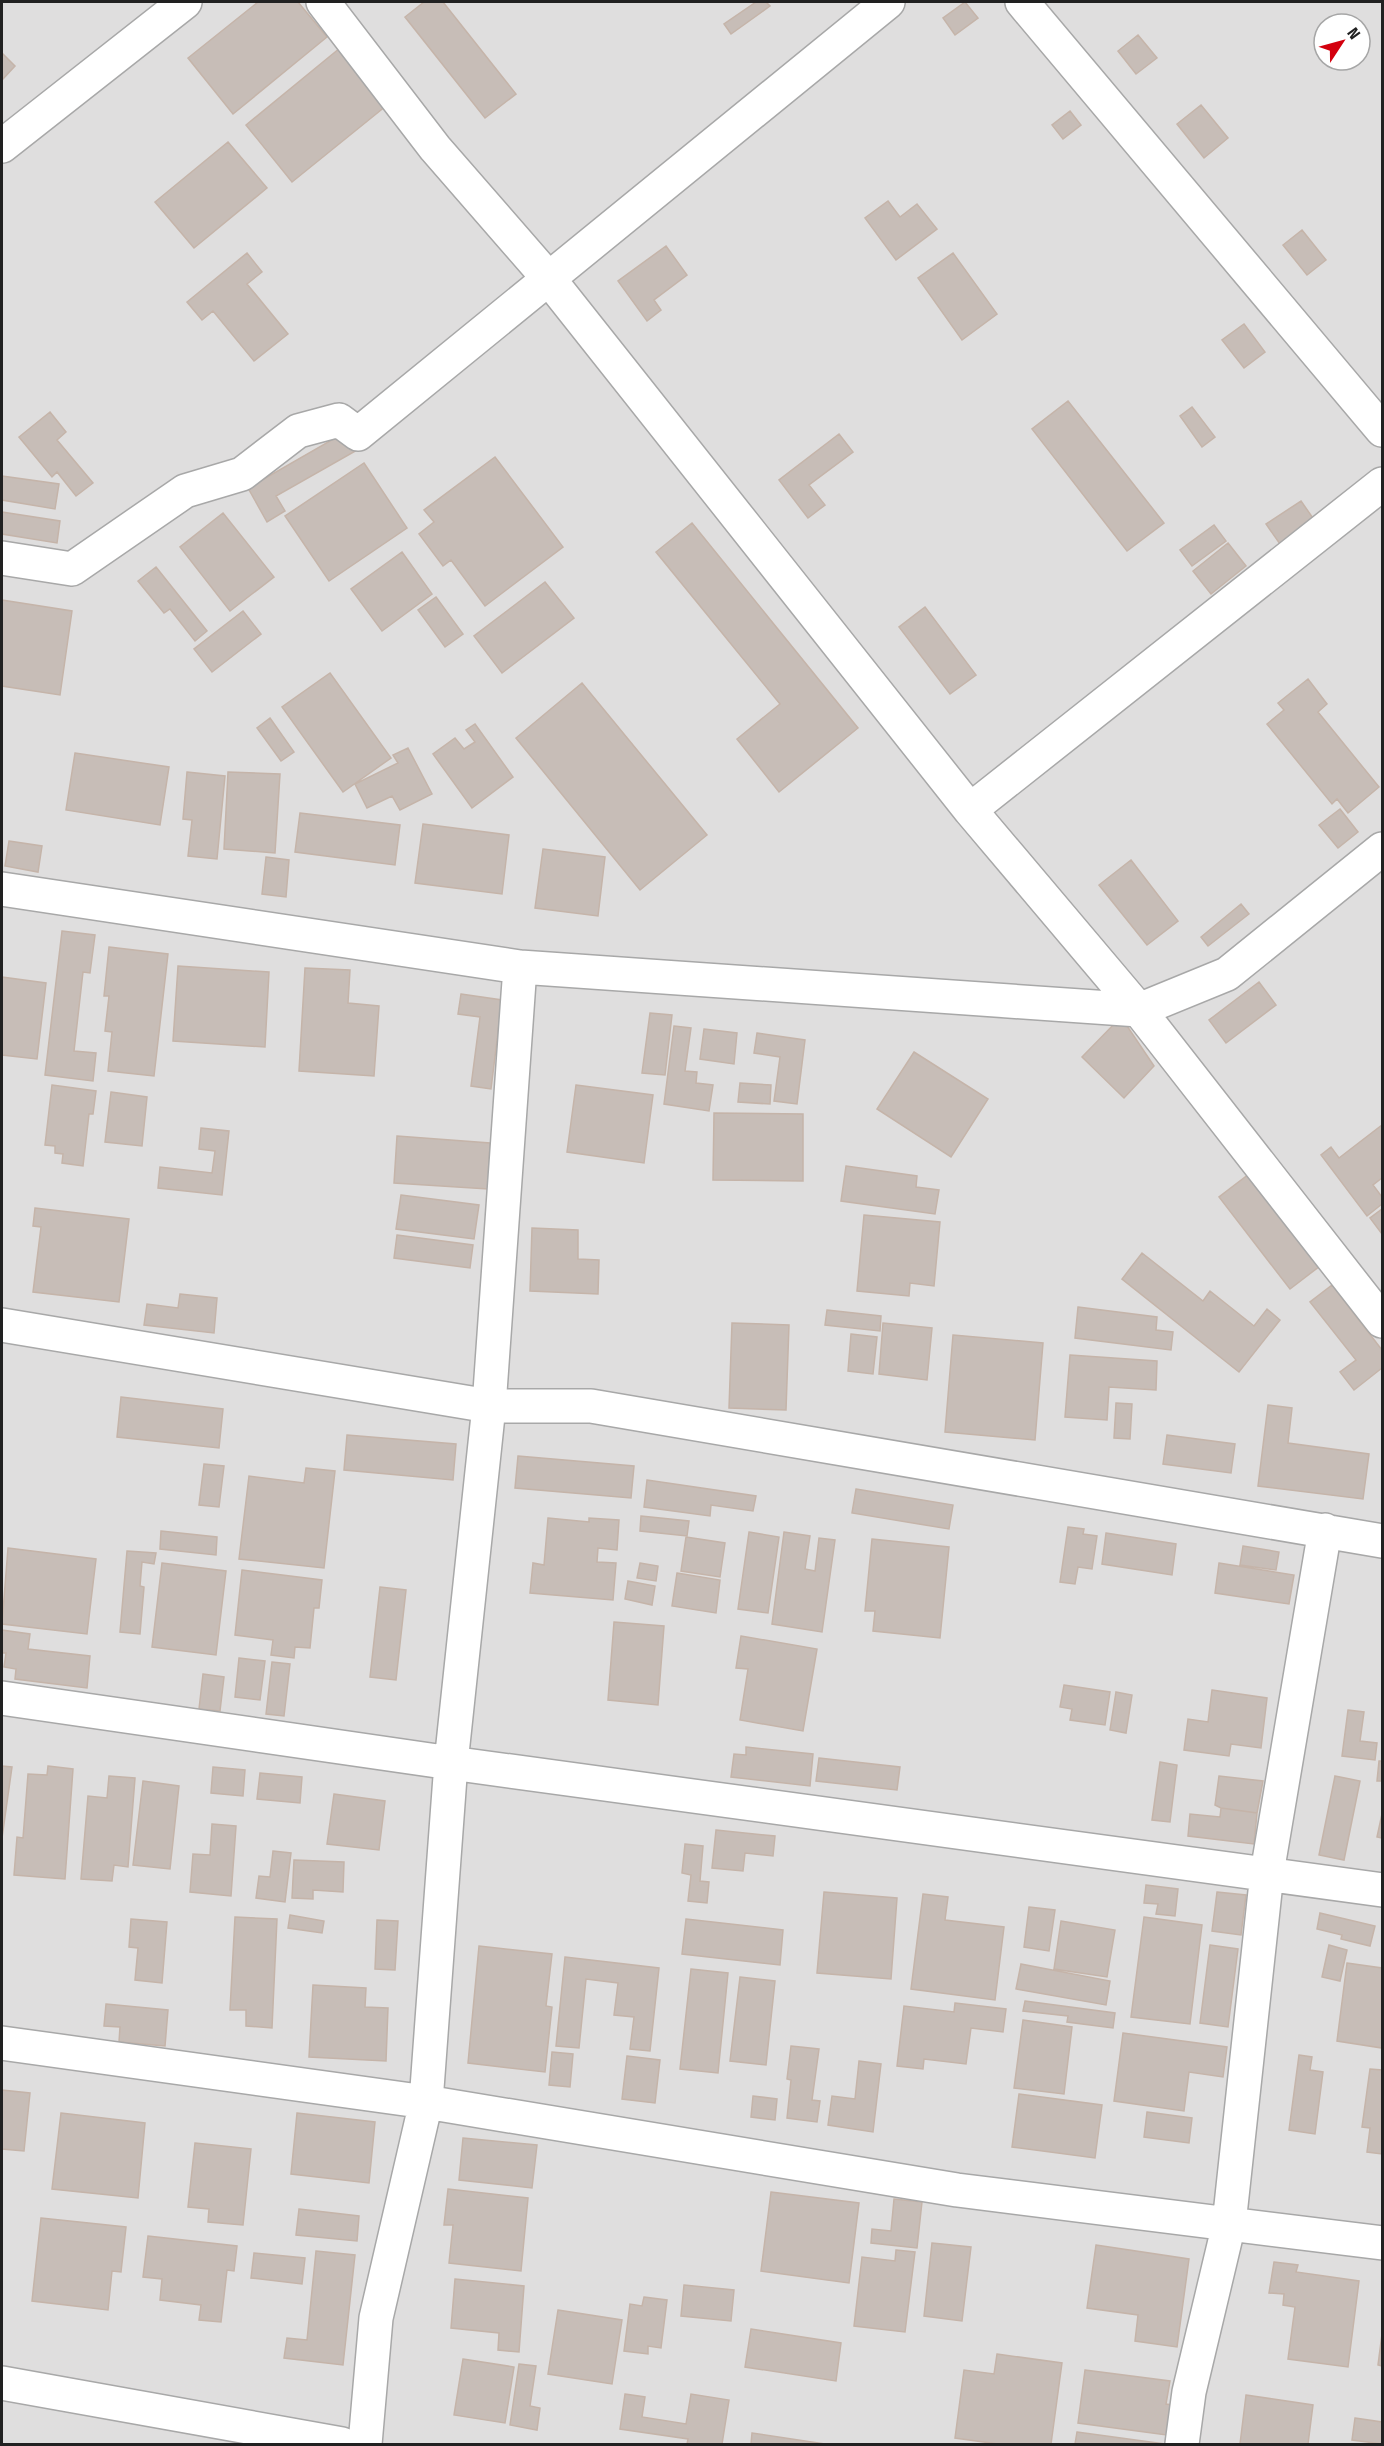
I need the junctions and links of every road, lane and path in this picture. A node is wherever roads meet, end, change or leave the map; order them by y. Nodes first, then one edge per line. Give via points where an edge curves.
1 (185, 2) edge
2 (323, 2) edge
3 (888, 2) edge
4 (1022, 2) edge
5 (4, 139) edge
6 (549, 279) junction
7 (1383, 430) edge
8 (1383, 484) edge
9 (2, 558) edge
10 (970, 810) junction
11 (1383, 849) edge
12 (2, 889) edge
13 (520, 967) junction
14 (1139, 1010) junction
15 (1383, 1322) edge
16 (2, 1324) edge
17 (489, 1406) junction
18 (1325, 1530) junction
19 (1383, 1541) edge
20 (2, 1698) edge
21 (451, 1763) junction
22 (1267, 1873) junction
23 (1383, 1890) edge
24 (2, 2043) edge
25 (426, 2102) junction
26 (1228, 2224) junction
27 (1383, 2243) edge
28 (2, 2383) edge
29 (342, 2445) edge
30 (365, 2445) edge
31 (1182, 2445) edge

1 - 5 street
2 - 6 street via 435,148
3 - 6 street
4 - 7 street
6 - 9 street via 358,434 339,420 298,431 242,474 185,491 72,569
6 - 10 street
8 - 10 street
10 - 14 street
11 - 14 street via 1227,974
12 - 13 street
13 - 14 street
13 - 17 street
14 - 15 street
16 - 17 street
17 - 18 street via 591,1406
17 - 21 street
18 - 19 street
18 - 22 street
20 - 21 street
21 - 22 street
21 - 25 street
22 - 23 street
22 - 26 street
24 - 25 street
25 - 26 street via 957,2190
25 - 30 street via 376,2318
26 - 27 street
26 - 31 street via 1189,2392
28 - 29 street

